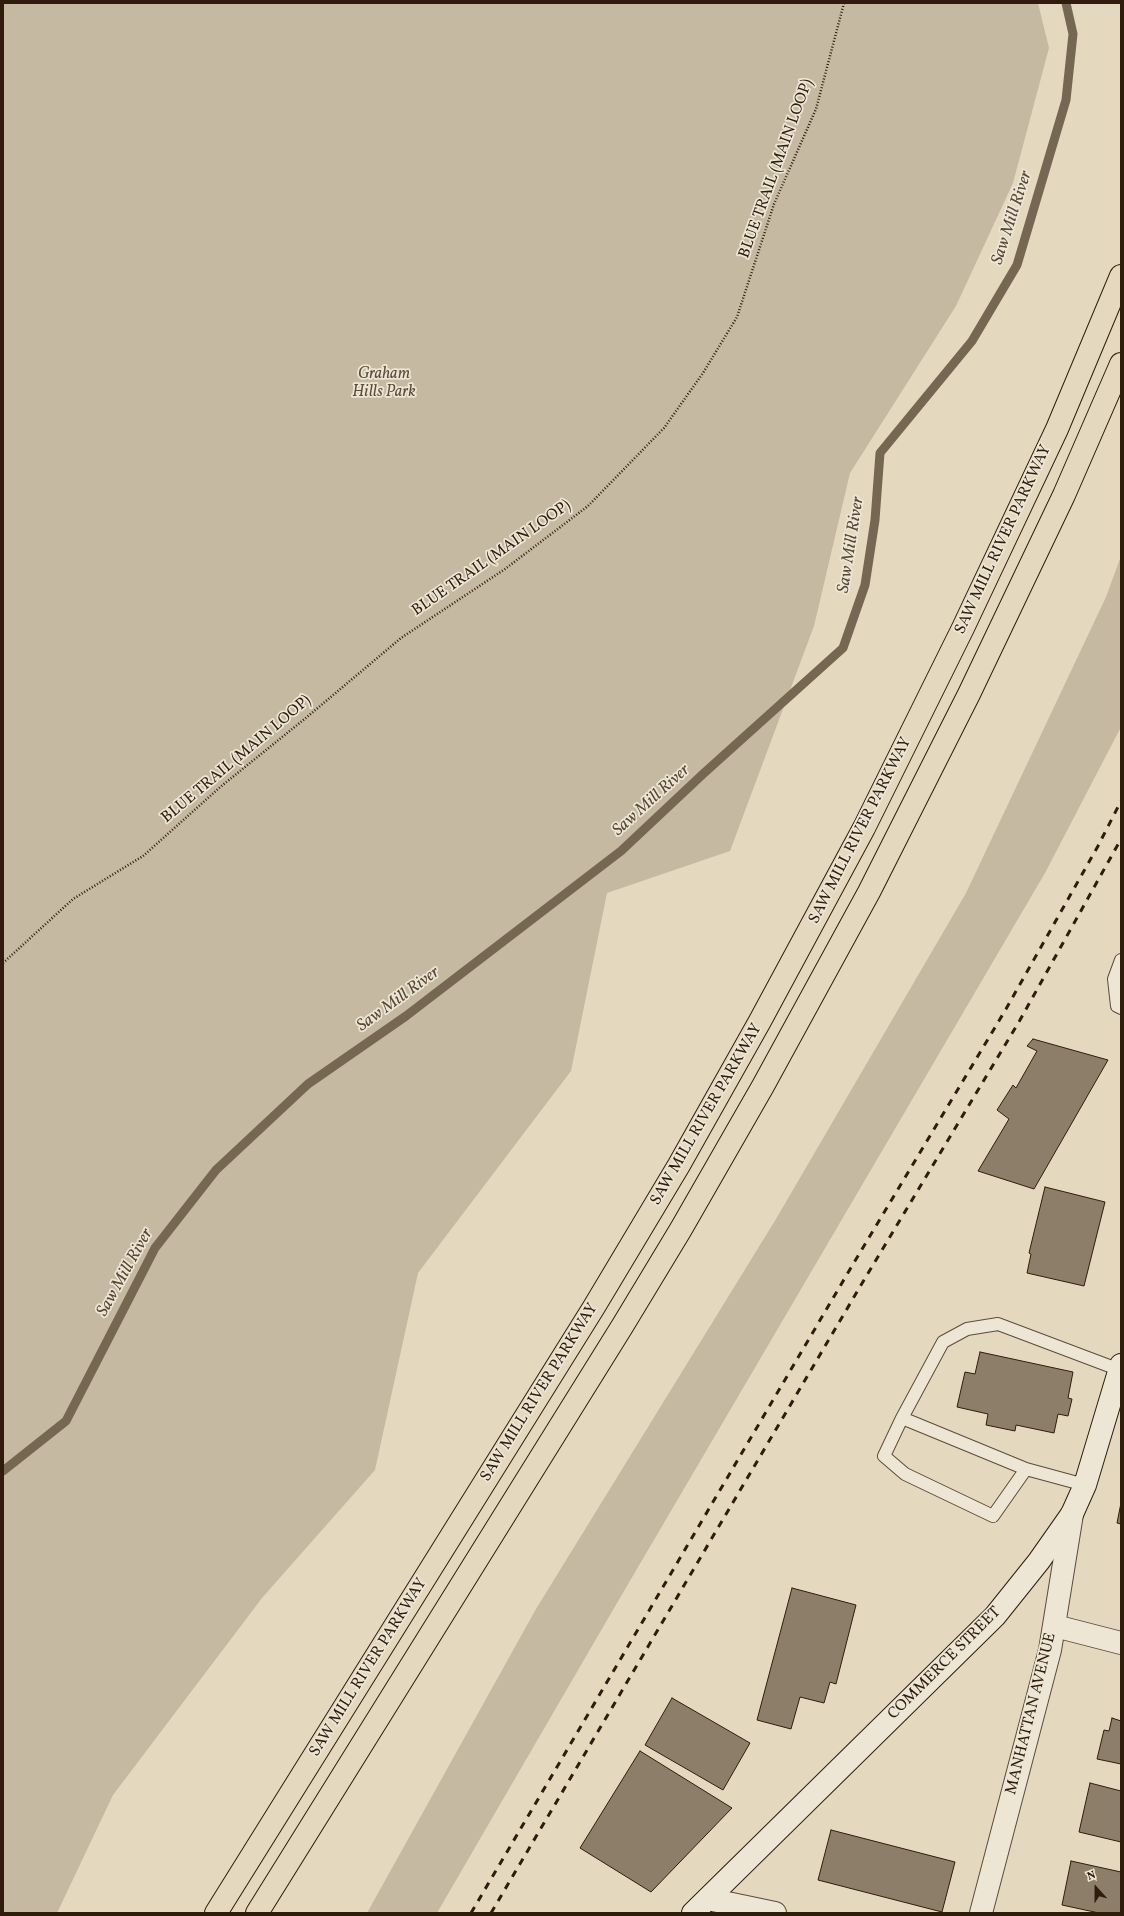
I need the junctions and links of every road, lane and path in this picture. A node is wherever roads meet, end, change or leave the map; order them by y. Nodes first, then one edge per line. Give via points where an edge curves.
1 (844, 3) edge
2 (1121, 276) edge
3 (1121, 364) edge
4 (1121, 960) edge
5 (3, 963) edge
6 (1121, 1008) edge
7 (1120, 1367) edge
8 (902, 1418) junction
9 (1026, 1468) junction
10 (1085, 1485) junction
11 (1072, 1514) junction
12 (1055, 1626) junction
13 (1121, 1643) edge
14 (701, 1906) edge
15 (216, 1913) edge
16 (257, 1913) edge
17 (775, 1913) edge
18 (981, 1913) edge

1 - 5 path, BLUE TRAIL (MAIN LOOP) via 816,109 774,204 737,317 703,374 664,428 588,506 505,569 401,638 219,788 143,856 73,899
2 - 15 highway, SAW MILL RIVER PARKWAY via 1057,428 963,628 864,828 760,1021 679,1165 594,1307
3 - 16 highway via 1064,495 957,720 869,892 763,1086 623,1325
4 - 6 lane via 1114,979 1117,1006
7 - 8 lane via 998,1324 968,1329 944,1342
7 - 10 main road, COMMERCE STREET
8 - 9 lane
8 - 9 lane via 884,1456 905,1474 994,1516
9 - 10 lane
10 - 11 main road, COMMERCE STREET
11 - 12 main road, MANHATTAN AVENUE
11 - 14 main road, COMMERCE STREET via 995,1616
12 - 13 main road
12 - 18 main road, MANHATTAN AVENUE
14 - 17 main road

